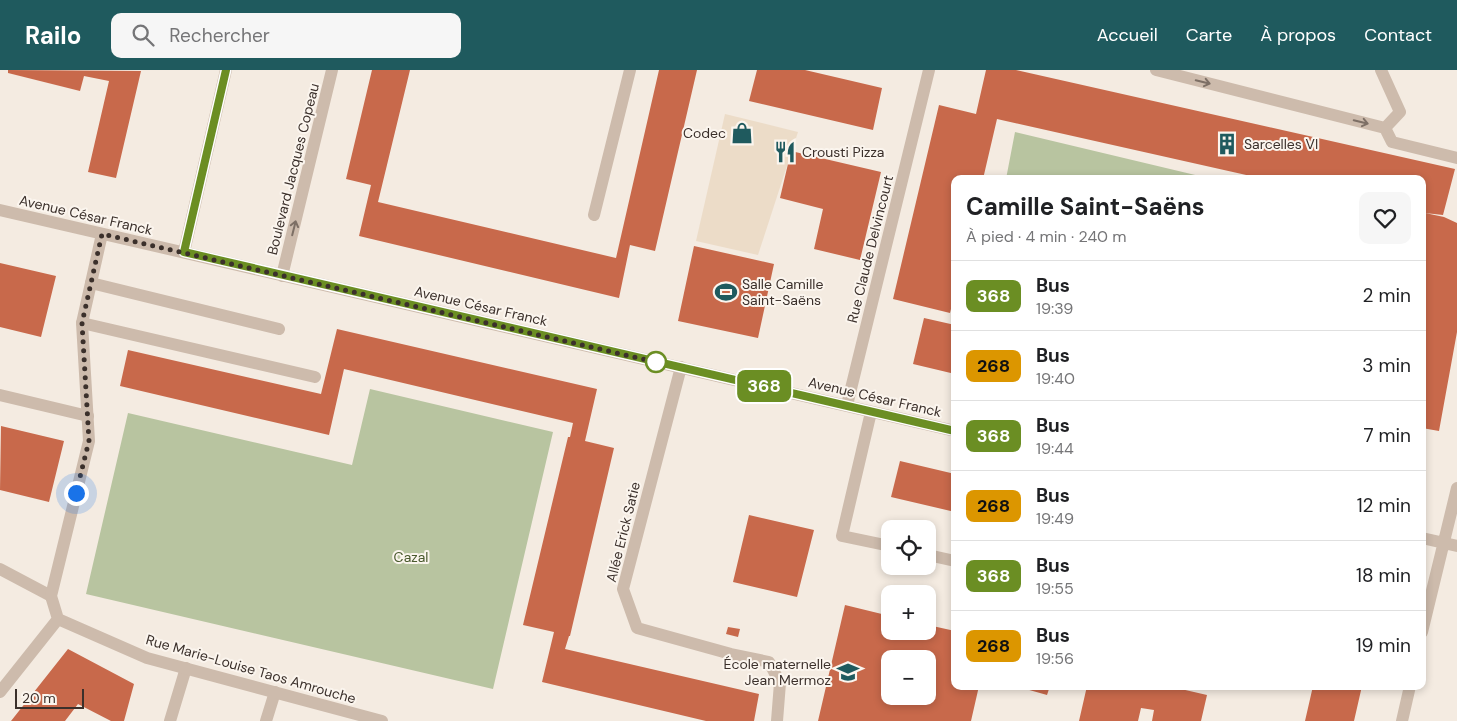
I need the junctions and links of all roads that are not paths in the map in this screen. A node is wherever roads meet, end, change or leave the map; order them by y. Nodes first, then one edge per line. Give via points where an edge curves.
1 (226, 70) edge
2 (332, 70) edge
3 (630, 70) edge
4 (929, 70) edge
5 (1156, 70) edge
6 (1381, 70) edge
7 (1385, 128) junction
8 (1457, 158) edge
9 (0, 210) edge
10 (594, 215) dead end
11 (102, 234) junction
12 (184, 252) junction
13 (282, 276) junction
14 (91, 283) junction
15 (82, 323) junction
16 (279, 329) dead end
17 (681, 367) junction
18 (315, 377) dead end
19 (0, 395) edge
20 (847, 406) junction
21 (871, 412) junction
22 (88, 416) junction
23 (951, 430) edge
24 (1457, 488) edge
25 (1426, 539) edge
26 (1443, 542) junction
27 (881, 544) edge
28 (1457, 546) edge
29 (936, 557) edge
30 (951, 560) edge
31 (0, 569) edge
32 (50, 596) junction
33 (1426, 615) edge
34 (58, 618) junction
35 (186, 668) junction
36 (1409, 690) edge
37 (0, 692) edge
38 (275, 692) junction
39 (170, 721) edge
40 (266, 721) edge
41 (382, 721) edge
42 (777, 721) edge
43 (1402, 721) edge

1 - 12 street
13 -> 2 street, Boulevard Jacques Copeau
3 - 10 street
4 - 20 street, Rue Claude Delvincourt
5 -> 7 street
6 - 7 street via 1400,112
7 - 8 street via 1392,142
9 - 11 street, Avenue César Franck
11 - 12 street, Avenue César Franck
11 - 14 street
12 - 13 street, Avenue César Franck
13 - 17 street, Avenue César Franck
14 - 15 street
14 - 16 street
15 - 18 street
15 - 22 street
17 - 20 street, Avenue César Franck
17 - 42 street, Allée Erick Satie via 623,589 636,628 769,662 780,683
19 - 22 street
20 - 21 street, Avenue César Franck
21 - 23 street, Avenue César Franck
21 - 27 street via 842,536
22 - 32 street via 89,441
24 - 26 street
25 - 26 street
26 - 28 street
26 - 33 street
29 - 30 street
31 - 32 street
32 - 34 street
34 - 35 street, Rue Marie-Louise Taos Amrouche via 148,658
34 - 37 street
35 - 38 street, Rue Marie-Louise Taos Amrouche
35 - 39 street
36 - 43 street
38 - 40 street
38 - 41 street, Rue Marie-Louise Taos Amrouche

